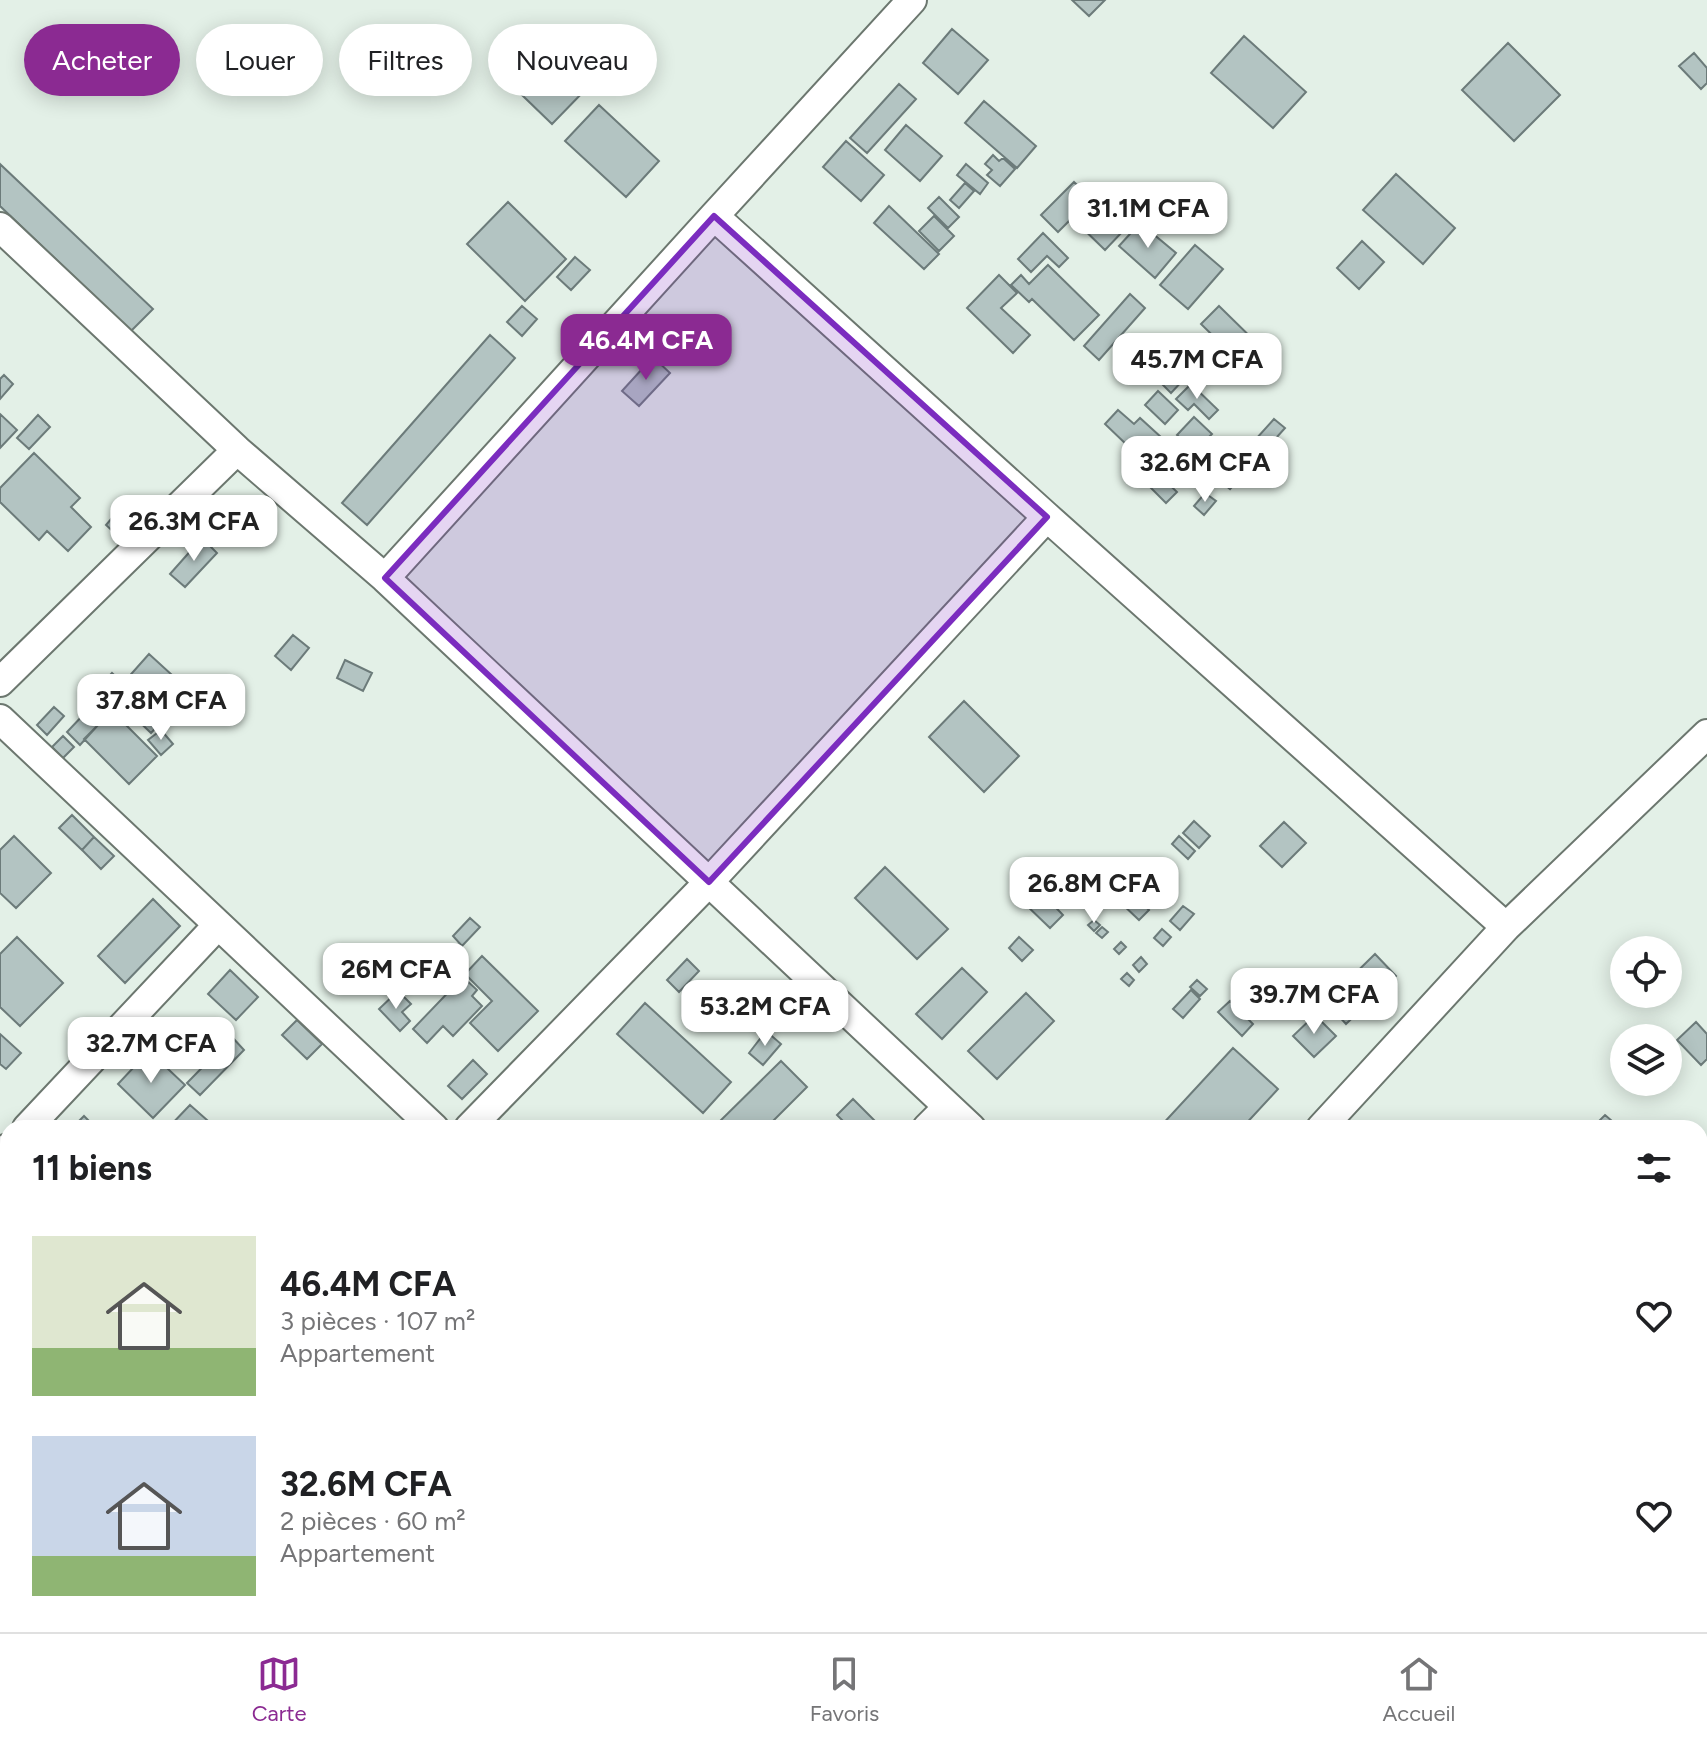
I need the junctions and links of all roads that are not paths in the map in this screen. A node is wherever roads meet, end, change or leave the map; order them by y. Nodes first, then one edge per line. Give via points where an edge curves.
1 (912, 0) edge
2 (714, 216) junction
3 (0, 227) edge
4 (237, 450) junction
5 (1047, 517) junction
6 (385, 578) junction
7 (0, 682) edge
8 (0, 719) edge
9 (1707, 734) edge
10 (709, 882) junction
11 (218, 925) junction
12 (1506, 927) junction
13 (948, 1107) junction
14 (35, 1120) edge
15 (425, 1120) edge
16 (477, 1120) edge
17 (935, 1120) edge
18 (962, 1120) edge
19 (1328, 1120) edge

1 - 2 street
2 - 5 street
2 - 6 street
3 - 4 street
4 - 6 street
4 - 7 street
5 - 10 street
5 - 12 street
6 - 10 street
8 - 11 street
9 - 12 street
10 - 13 street
10 - 16 street
11 - 14 street
11 - 15 street
12 - 19 street
13 - 17 street
13 - 18 street

